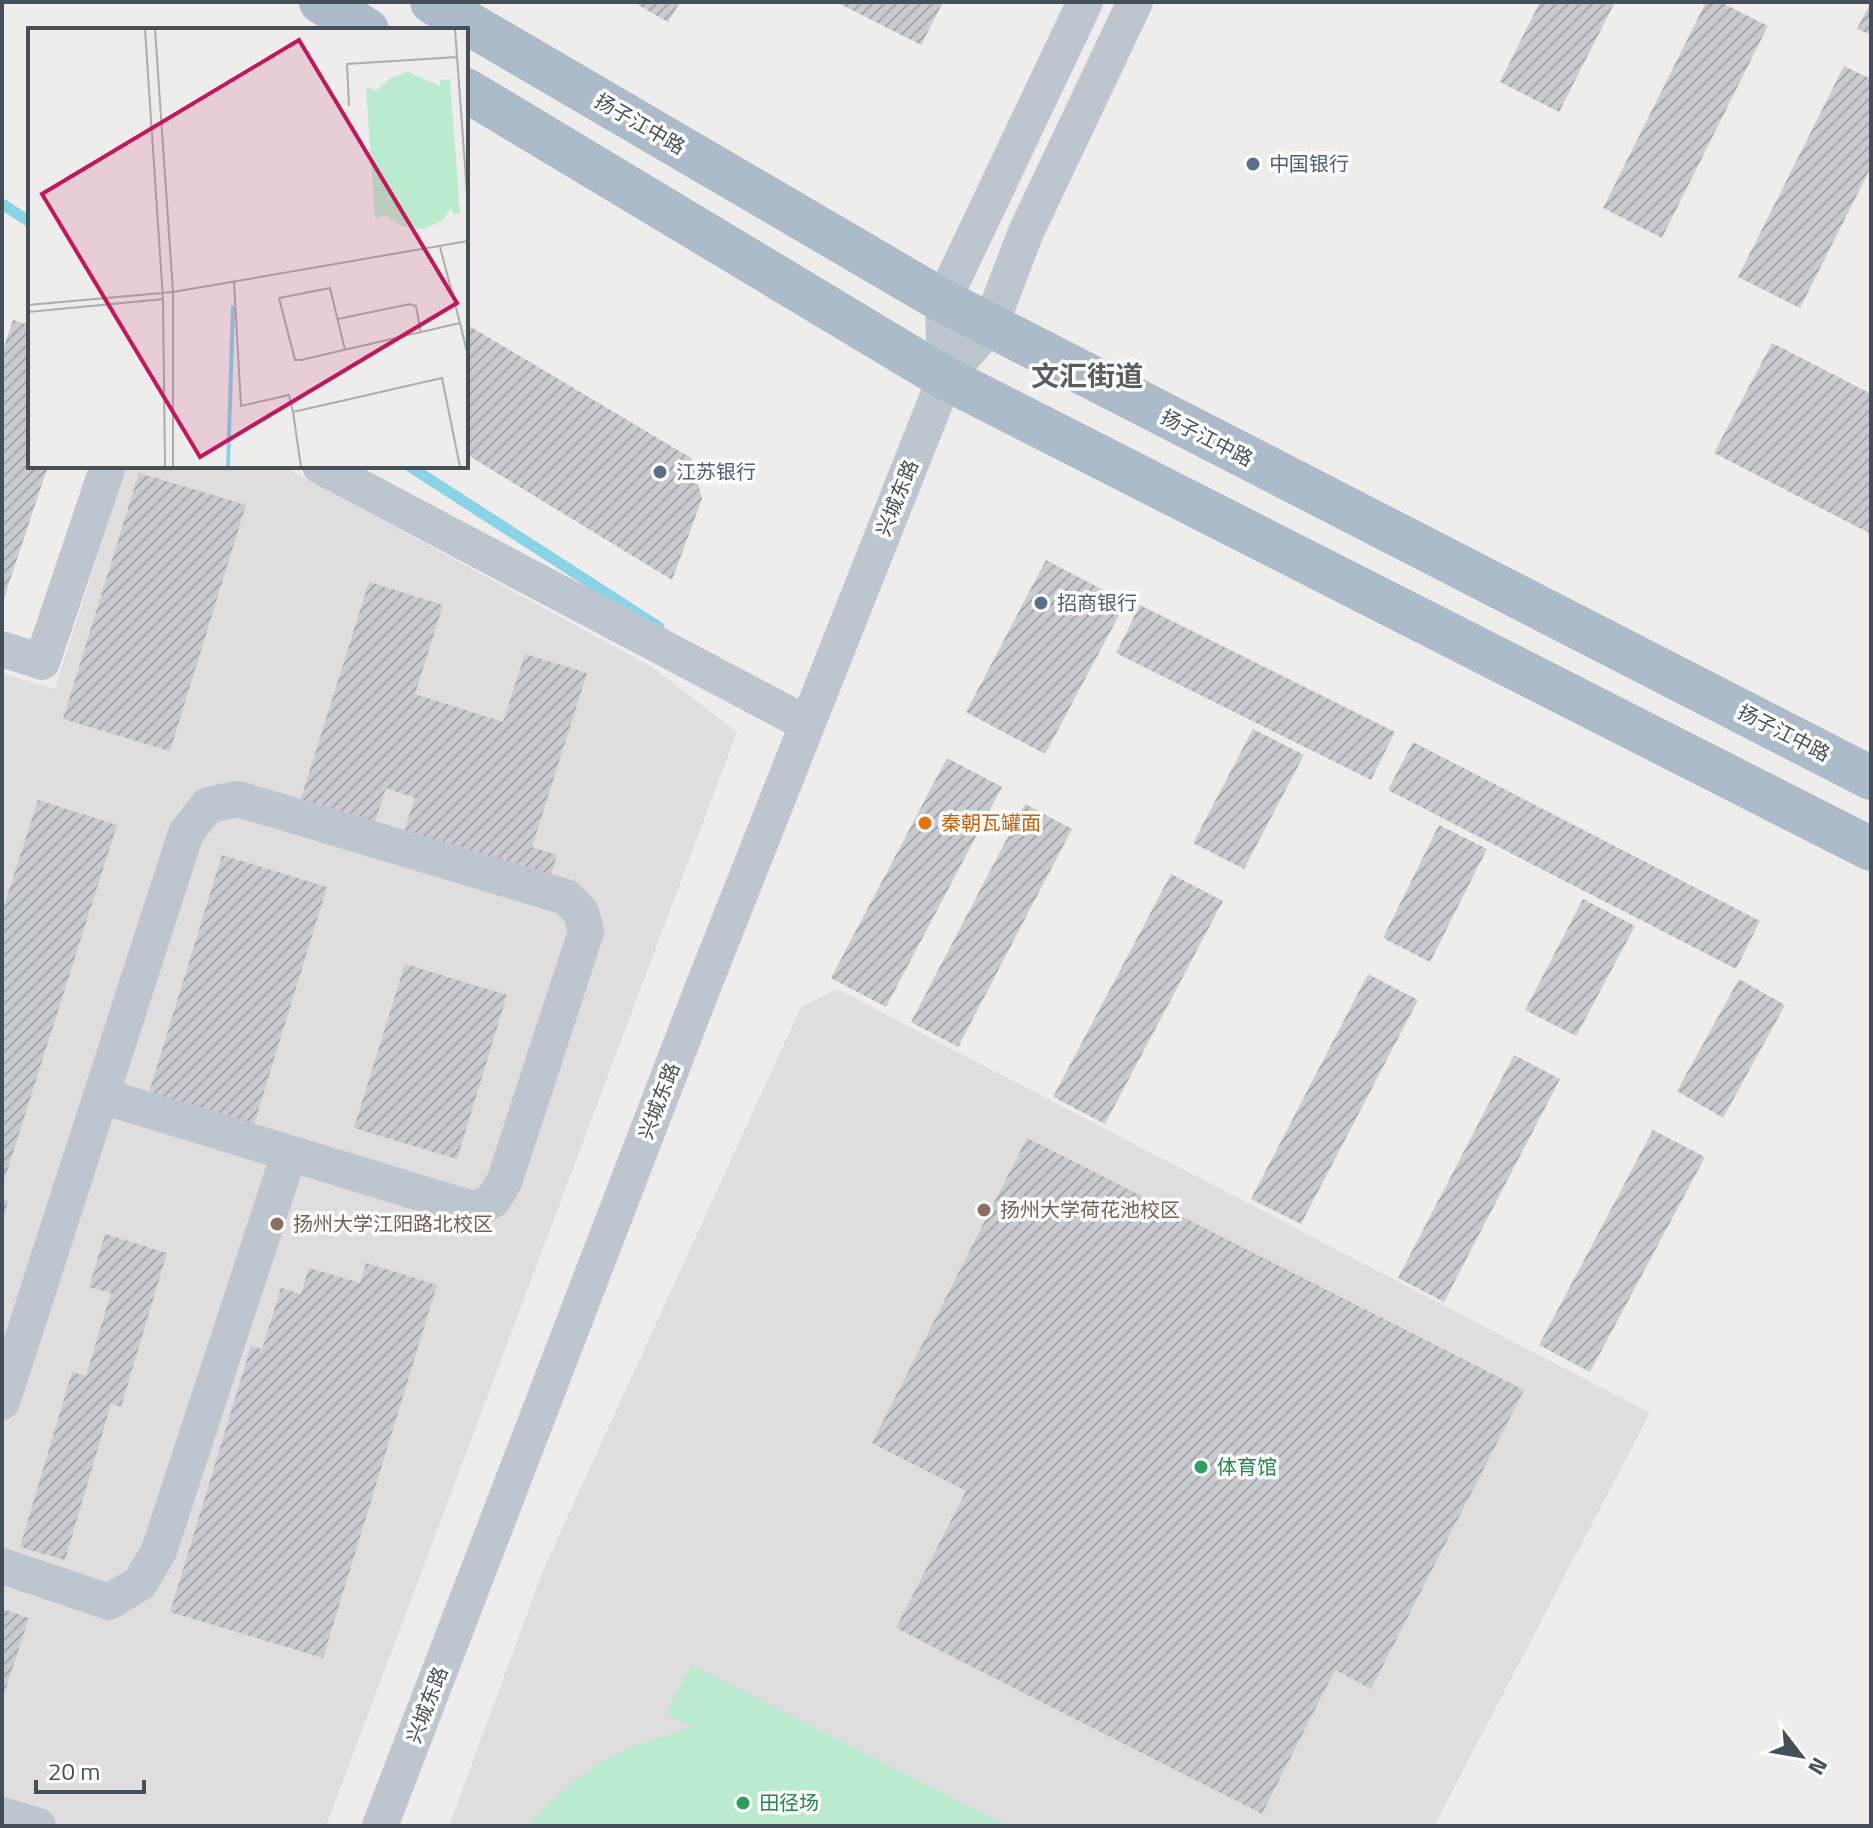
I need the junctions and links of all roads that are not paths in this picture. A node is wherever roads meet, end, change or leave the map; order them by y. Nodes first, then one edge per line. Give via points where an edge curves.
1 (321, 2) edge
2 (432, 2) edge
3 (1085, 2) edge
4 (1135, 2) edge
5 (364, 28) edge
6 (468, 91) edge
7 (943, 301) junction
8 (990, 326) junction
9 (945, 378) junction
10 (107, 468) edge
11 (324, 468) edge
12 (2, 649) edge
13 (807, 724) junction
14 (1871, 778) edge
15 (1871, 849) edge
16 (102, 1096) junction
17 (289, 1154) junction
18 (2, 1402) edge
19 (2, 1566) edge
20 (2, 1815) edge
21 (38, 1826) edge
22 (380, 1826) edge

1 - 5 main road
2 - 7 main road, 扬子江中路
3 - 7 street, 兴城东路
4 - 8 street, 兴城东路 via 1026,232
6 - 9 main road
7 - 8 main road, 扬子江中路
7 - 9 street, 兴城东路
8 - 9 street, 兴城东路
8 - 14 main road, 扬子江中路
9 - 13 street, 兴城东路
9 - 15 main road
10 - 12 street via 42,662
11 - 13 street
13 - 22 street, 兴城东路
16 - 17 street
16 - 17 street via 186,833 208,805 238,799 566,897 581,912 586,932 504,1182 493,1200 476,1210
16 - 18 street
17 - 19 street via 159,1551 140,1583 109,1602
20 - 21 street

